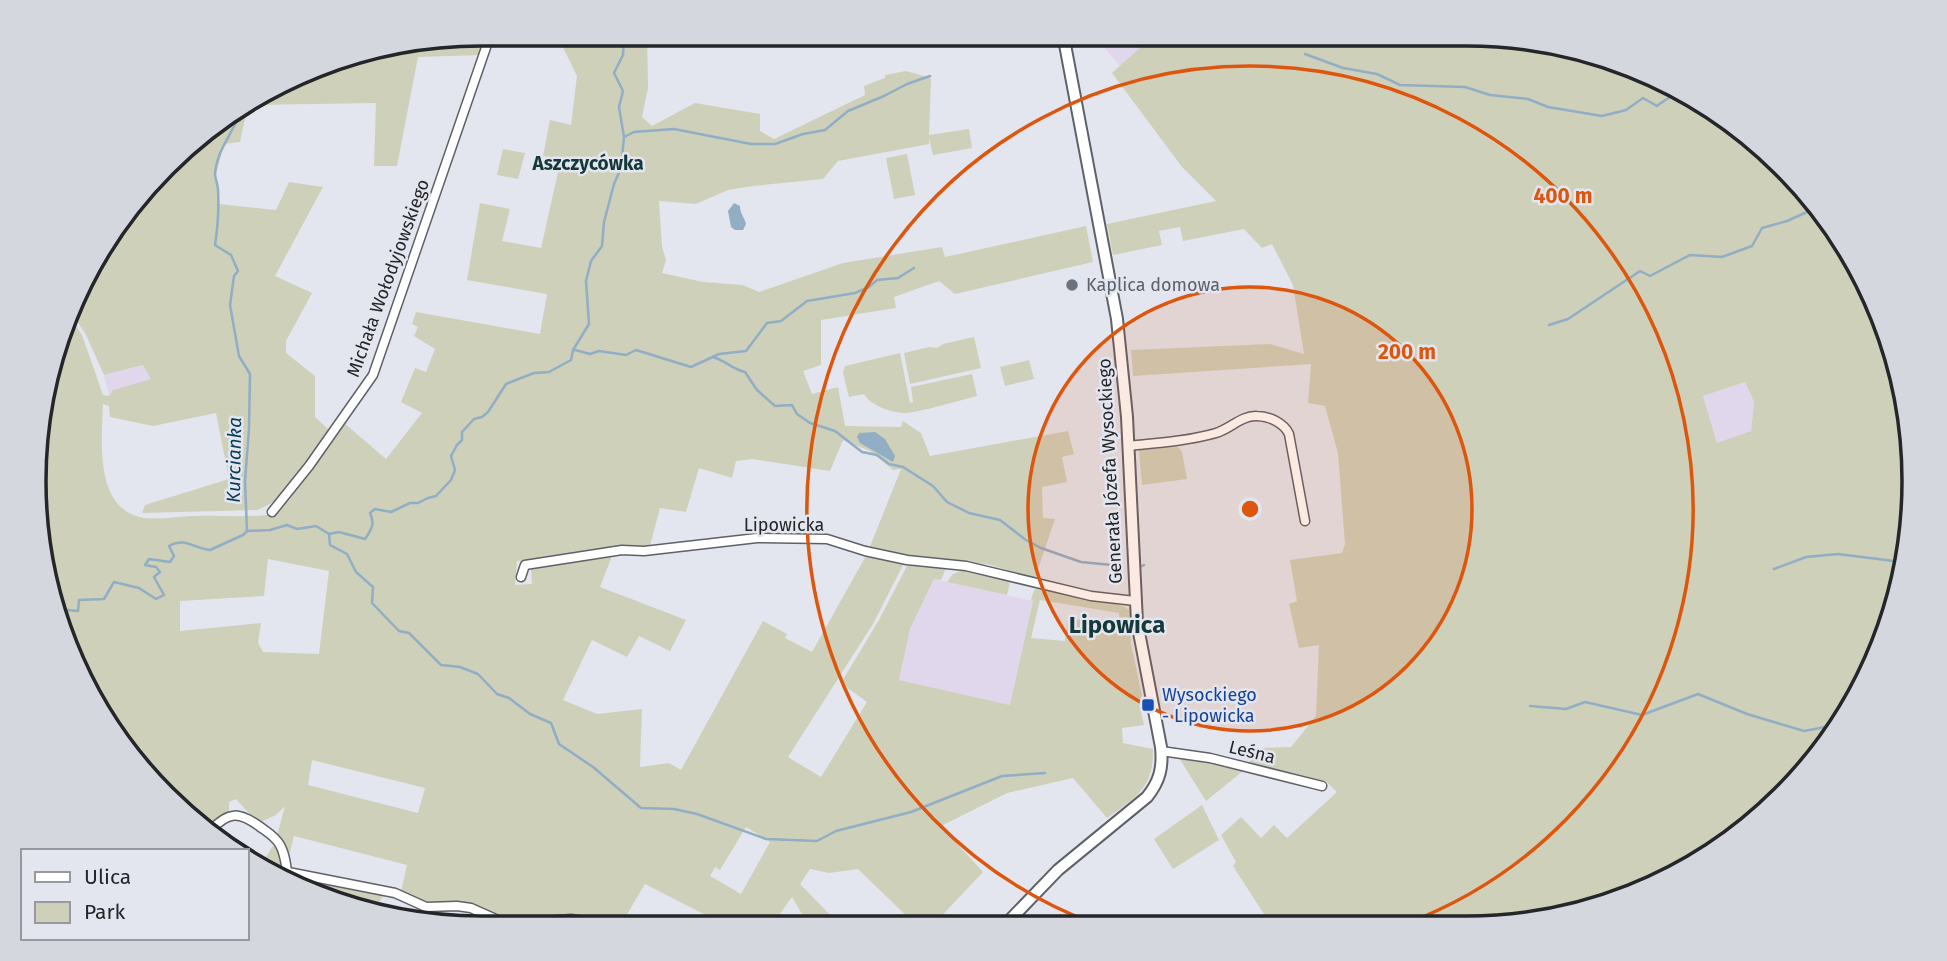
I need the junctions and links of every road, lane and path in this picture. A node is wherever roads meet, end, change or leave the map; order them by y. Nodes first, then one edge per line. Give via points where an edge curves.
1 (487, 46) edge
2 (1065, 46) edge
3 (1128, 446) junction
4 (272, 512) dead end
5 (1305, 522) dead end
6 (521, 577) dead end
7 (1135, 601) junction
8 (1161, 751) junction
9 (1322, 786) dead end
10 (216, 826) edge
11 (288, 871) edge
12 (292, 873) edge
13 (489, 916) edge
14 (1014, 916) edge

1 - 4 street, Michała Wołodyjowskiego via 373,375
2 - 3 street, Generała Józefa Wysockiego via 1116,317
3 - 5 street via 1186,440 1225,429 1252,415 1273,420 1289,434
3 - 7 street, Generała Józefa Wysockiego
6 - 7 street, Lipowicka via 526,565 622,550 690,547 757,537 827,539 907,560 966,566 1091,596
7 - 8 street, Generała Józefa Wysockiego
8 - 9 street, Leśna via 1210,758
8 - 14 street, Generała Józefa Wysockiego via 1160,775 1147,797 1058,870
10 - 11 street via 237,815 251,821 274,836
12 - 13 street via 395,893 426,907 457,906

